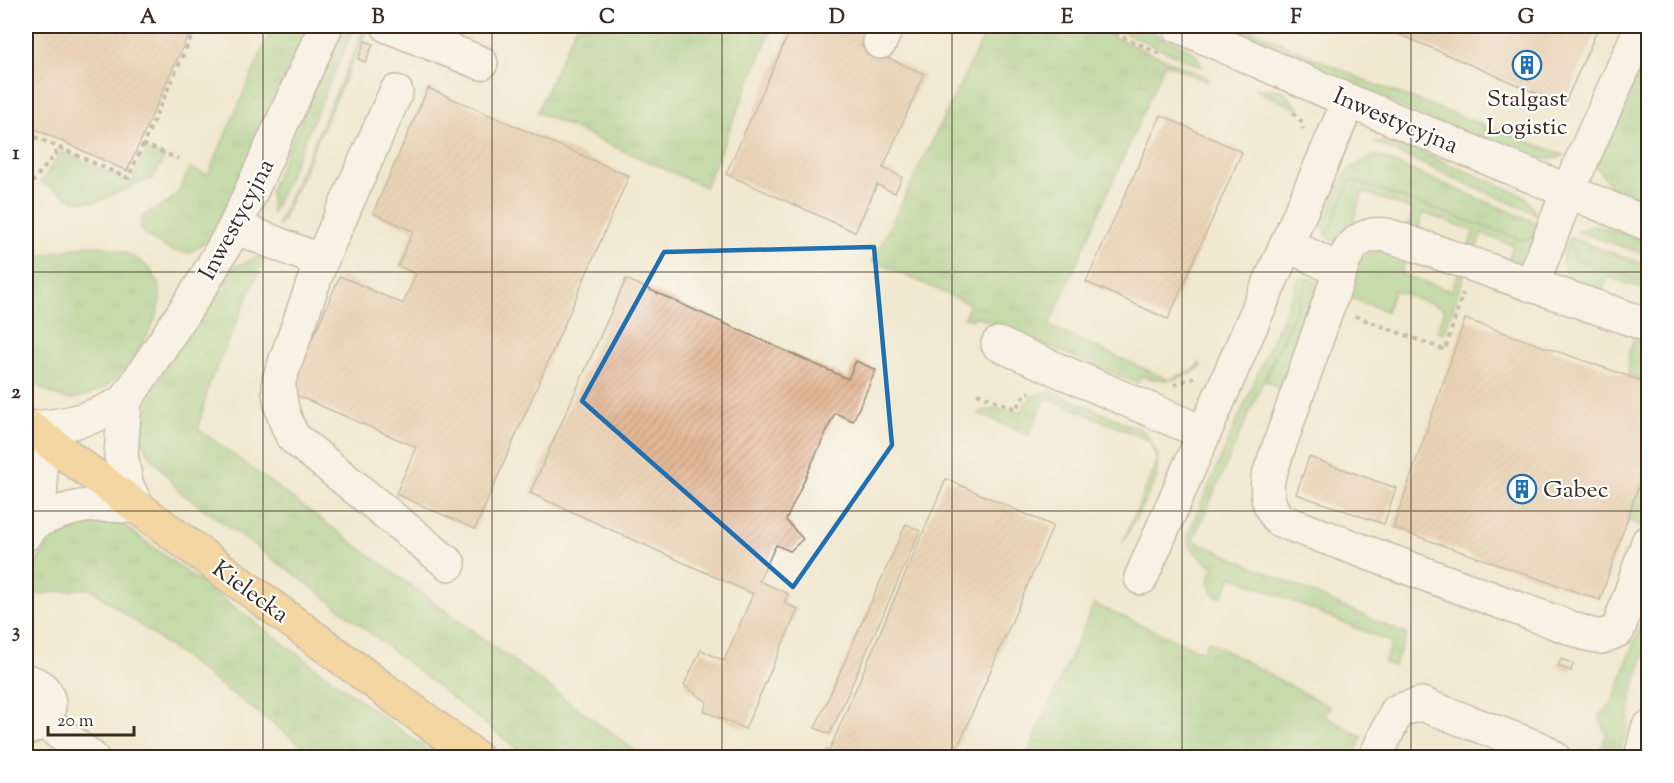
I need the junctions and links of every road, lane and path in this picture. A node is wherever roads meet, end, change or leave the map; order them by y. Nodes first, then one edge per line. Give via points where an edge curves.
1 (196, 26) edge
2 (326, 26) edge
3 (394, 26) edge
4 (1098, 26) edge
5 (1179, 26) edge
6 (1642, 26) edge
7 (1171, 58) dead end
8 (481, 63) dead end
9 (396, 92) dead end
10 (1349, 101) junction
11 (1285, 109) dead end
12 (1304, 131) dead end
13 (26, 133) edge
14 (143, 144) junction
15 (60, 148) junction
16 (179, 159) dead end
17 (32, 183) dead end
18 (1568, 190) junction
19 (1648, 224) edge
20 (236, 227) junction
21 (1287, 244) junction
22 (321, 261) junction
23 (1472, 264) junction
24 (1340, 271) junction
25 (1533, 285) junction
26 (1328, 306) junction
27 (1648, 325) edge
28 (998, 344) dead end
29 (1199, 375) dead end
30 (1038, 388) dead end
31 (977, 393) dead end
32 (125, 401) junction
33 (1139, 403) junction
34 (28, 426) edge
35 (1204, 433) junction
36 (137, 507) junction
37 (30, 528) edge
38 (1648, 542) edge
39 (449, 564) dead end
40 (1141, 578) dead end
41 (26, 681) edge
42 (35, 725) edge
43 (1648, 728) edge
44 (1648, 744) edge
45 (92, 758) edge
46 (477, 758) edge
47 (1376, 758) edge
48 (1554, 758) edge
49 (1642, 758) edge

1 - 14 path
2 - 20 street, Inwestycyjna
3 - 8 street
4 - 7 path
5 - 10 street, Inwestycyjna
6 - 18 street
9 - 22 street
10 - 18 street, Inwestycyjna
10 - 21 street
11 - 12 path via 1295,114
13 - 15 path
14 - 15 path via 128,178
14 - 16 path
15 - 17 path
18 - 19 street, Inwestycyjna
18 - 25 street
20 - 22 street
20 - 32 street, Inwestycyjna
21 - 24 street
21 - 35 street
22 - 39 street via 279,380 281,410 287,426 304,447
23 - 24 street via 1379,234 1361,237
23 - 25 street
23 - 26 path via 1445,350
24 - 26 street
25 - 27 street
26 - 38 street via 1268,478 1268,504 1280,520 1602,637 1618,630
28 - 33 street
29 - 33 path via 1177,385 1149,383
30 - 31 path via 1021,399 1016,410
32 - 34 street via 85,420
32 - 36 street, Inwestycyjna via 121,455 126,483
33 - 35 street
34 - 36 main road, Kielecka
34 - 37 street via 39,460 40,481
35 - 40 street
36 - 37 street via 95,503 61,510
36 - 46 main road, Kielecka
41 - 42 street via 46,692 50,707
42 - 45 street
43 - 49 street
44 - 49 street
47 - 48 street via 1397,711 1421,704 1541,749

